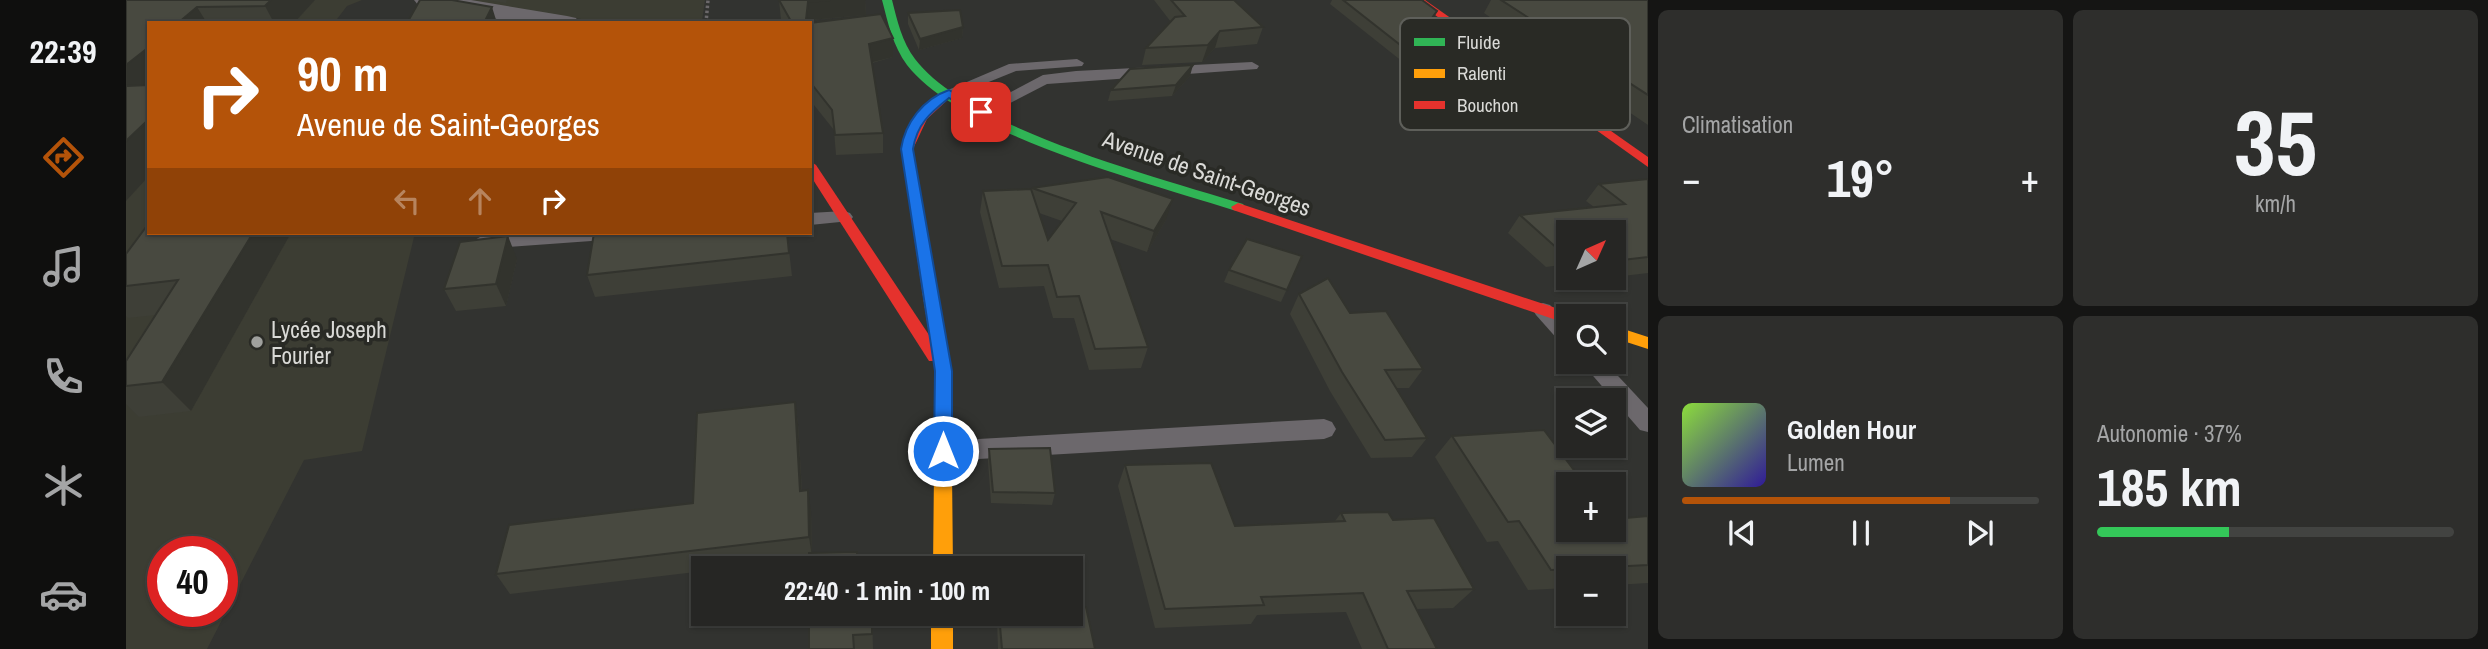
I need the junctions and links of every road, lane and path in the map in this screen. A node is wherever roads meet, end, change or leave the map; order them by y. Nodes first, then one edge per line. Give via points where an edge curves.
1 (426, 0) edge
2 (708, 0) edge
3 (1419, 0) edge
4 (883, 16) edge
5 (1444, 18) edge
6 (555, 21) edge
7 (706, 21) edge
8 (1118, 60) dead end
9 (1252, 66) dead end
10 (949, 93) junction
11 (981, 112) junction
12 (1602, 130) edge
13 (1648, 163) edge
14 (812, 168) edge
15 (844, 217) junction
16 (812, 219) edge
17 (590, 235) edge
18 (475, 243) edge
19 (1543, 310) junction
20 (1556, 314) edge
21 (1556, 324) edge
22 (1626, 336) edge
23 (1648, 343) edge
24 (943, 371) junction
25 (1603, 374) edge
26 (1648, 423) edge
27 (1324, 429) dead end
28 (943, 451) junction
29 (943, 556) edge
30 (942, 626) edge
31 (942, 649) edge

1 - 6 street
2 - 7 path
3 - 5 street
4 - 10 street, Avenue de Saint-Georges via 904,52
8 - 10 lane via 1014,67
9 - 11 lane via 1042,80
10 - 11 street, Avenue de Saint-Georges
10 - 24 street via 910,129 907,149
11 - 19 street, Avenue de Saint-Georges via 1038,140
12 - 13 street
14 - 15 street
15 - 16 lane
15 - 24 street
17 - 18 lane
19 - 20 street, Avenue de Saint-Georges
19 - 21 lane
22 - 23 street
24 - 28 street
25 - 26 lane
27 - 28 lane
28 - 29 street
30 - 31 street

